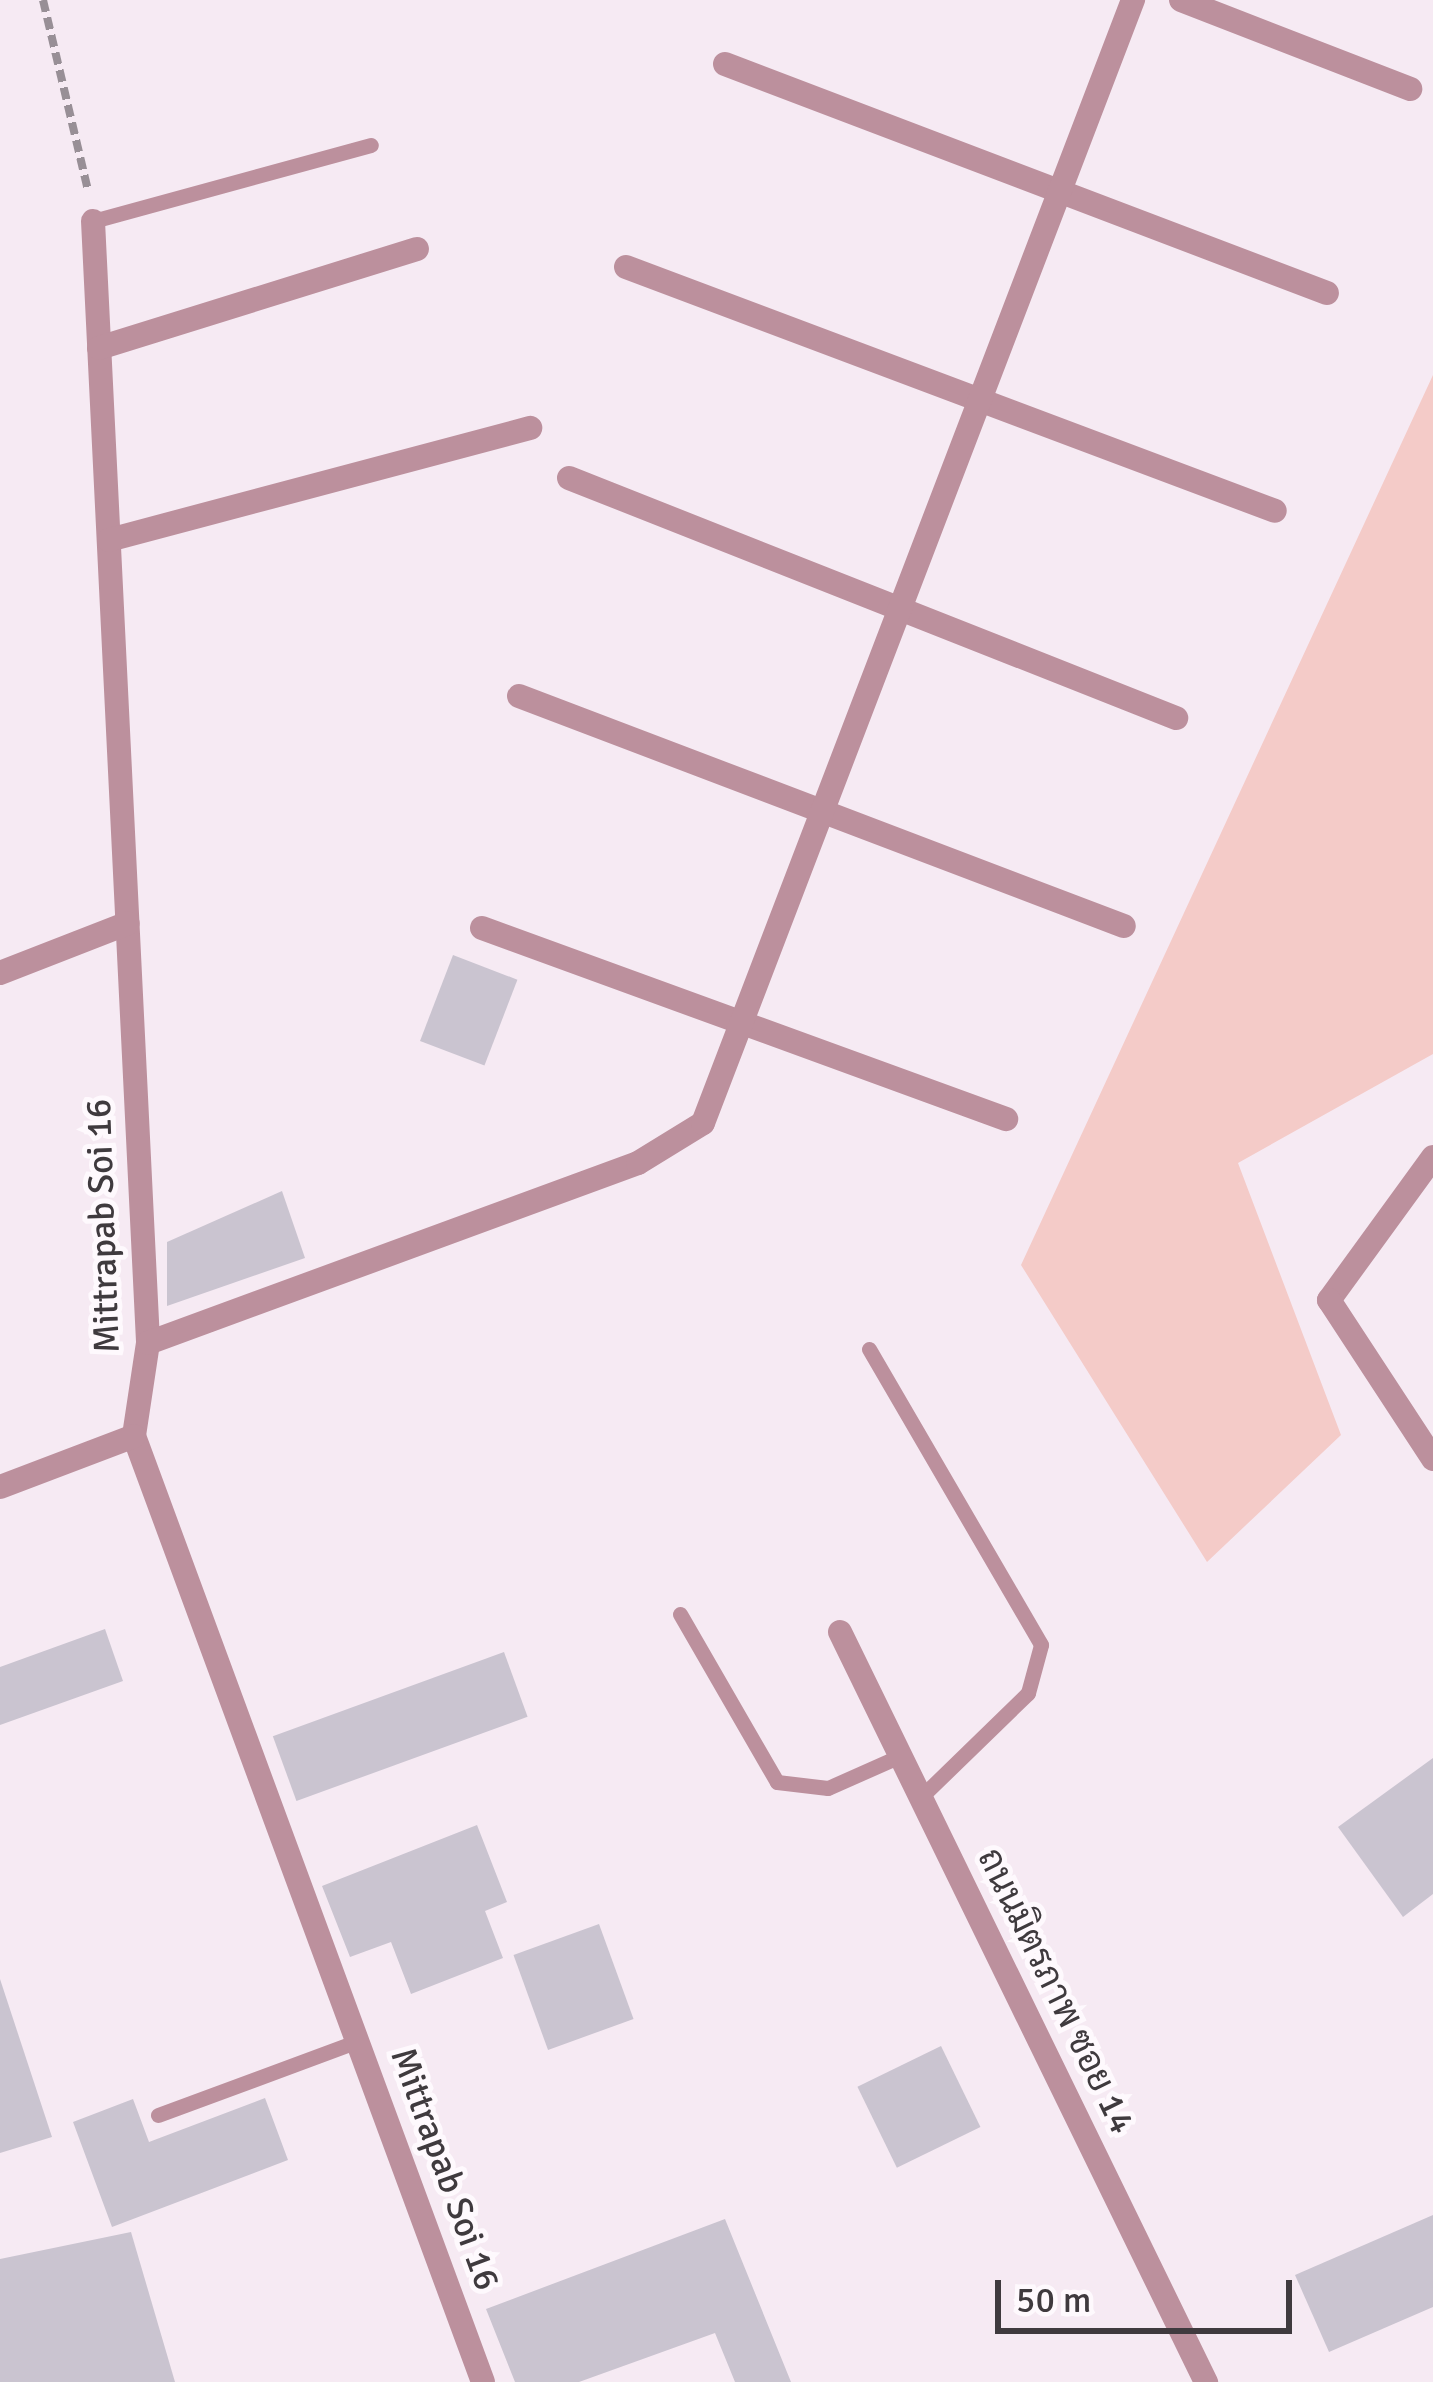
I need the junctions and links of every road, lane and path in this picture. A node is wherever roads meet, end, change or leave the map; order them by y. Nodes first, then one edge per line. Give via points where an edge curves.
1 (43, 0) edge
2 (1132, 0) edge
3 (1181, 0) edge
4 (725, 64) dead end
5 (1410, 89) dead end
6 (371, 145) dead end
7 (1060, 189) junction
8 (93, 221) junction
9 (417, 249) dead end
10 (626, 267) dead end
11 (1328, 293) dead end
12 (100, 348) junction
13 (978, 401) junction
14 (530, 428) dead end
15 (569, 478) dead end
16 (1274, 512) dead end
17 (109, 540) junction
18 (898, 606) junction
19 (519, 695) dead end
20 (1175, 718) dead end
21 (820, 809) junction
22 (128, 923) junction
23 (1124, 926) dead end
24 (482, 928) dead end
25 (0, 974) edge
26 (736, 1025) junction
27 (1006, 1119) dead end
28 (1433, 1157) edge
29 (148, 1343) junction
30 (869, 1349) dead end
31 (134, 1436) junction
32 (1433, 1459) edge
33 (0, 1487) edge
34 (680, 1614) dead end
35 (840, 1632) dead end
36 (902, 1755) junction
37 (922, 1796) junction
38 (361, 2040) junction
39 (158, 2115) dead end
40 (483, 2382) edge
41 (1207, 2382) edge

1 - 8 path
2 - 7 street
3 - 5 street
4 - 7 street
6 - 8 lane
7 - 11 street
7 - 13 street
8 - 12 street, Mittrapab Soi 16
9 - 12 street
10 - 13 street
12 - 17 street, Mittrapab Soi 16
13 - 16 street
13 - 18 street
14 - 17 street
15 - 18 street
17 - 22 street, Mittrapab Soi 16
18 - 20 street
18 - 21 street
19 - 21 street
21 - 23 street
21 - 26 street
22 - 25 street
22 - 29 street, Mittrapab Soi 16
24 - 26 street
26 - 27 street
26 - 29 street via 703,1123 638,1163
28 - 32 street via 1329,1300
29 - 31 street, Mittrapab Soi 16
30 - 37 lane via 1041,1645 1028,1693
31 - 33 street
31 - 38 street, Mittrapab Soi 16
34 - 36 lane via 778,1782 828,1788
35 - 36 street, ถนนมิตรภาพ ซอย 14
36 - 37 street, ถนนมิตรภาพ ซอย 14
37 - 41 street, ถนนมิตรภาพ ซอย 14
38 - 39 lane
38 - 40 street, Mittrapab Soi 16

